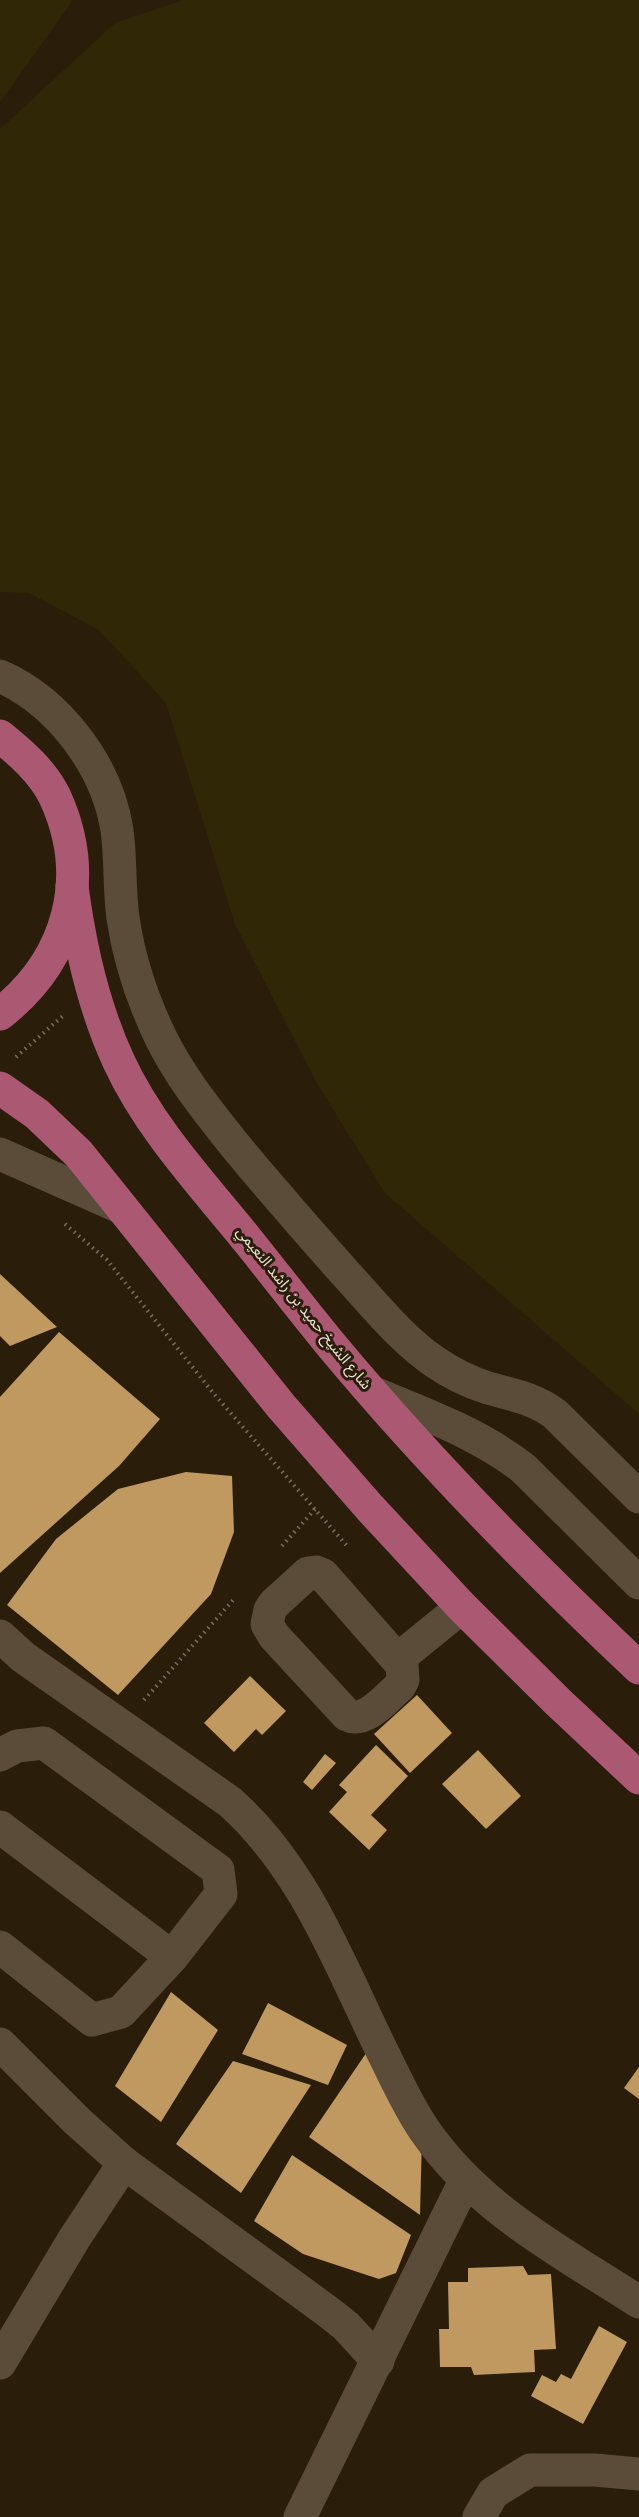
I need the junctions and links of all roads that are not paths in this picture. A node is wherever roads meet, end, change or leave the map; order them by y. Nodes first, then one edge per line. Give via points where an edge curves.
1 (0, 676) edge
2 (0, 736) edge
3 (72, 886) junction
4 (0, 1014) edge
5 (0, 1088) edge
6 (0, 1154) edge
7 (122, 1208) junction
8 (374, 1393) junction
9 (639, 1497) edge
10 (639, 1583) edge
11 (462, 1607) junction
12 (0, 1636) edge
13 (398, 1659) dead end
14 (639, 1668) edge
15 (0, 1755) edge
16 (639, 1778) edge
17 (0, 1827) edge
18 (0, 1947) edge
19 (172, 1957) junction
20 (0, 2044) edge
21 (124, 2163) junction
22 (465, 2181) junction
23 (639, 2302) edge
24 (378, 2361) junction
25 (0, 2363) edge
26 (639, 2474) edge
27 (300, 2517) edge
28 (479, 2517) edge

1 - 9 street via 50,708 80,743 103,784 117,828 123,917 144,1000 182,1076 207,1111 306,1230 411,1343 459,1377 543,1405
2 - 3 main road via 27,758 54,796 69,840
3 - 4 main road via 65,927 47,965 21,998
3 - 8 main road, شارع الشيخ حميد بن راشد النعيمي via 88,978 102,1022 143,1104 169,1142
5 - 7 main road via 37,1114 79,1154
6 - 7 street
7 - 11 main road via 281,1406
8 - 10 street via 455,1427 502,1452
8 - 14 main road, شارع الشيخ حميد بن راشد النعيمي via 516,1548
11 - 13 street
11 - 16 main road
12 - 22 street via 251,1820 301,1885 407,2102
15 - 19 street via 18,1746 44,1743 218,1870 221,1894
17 - 19 street
18 - 19 street via 92,2020 122,2012
20 - 21 street
21 - 24 street via 327,2312
21 - 25 street
22 - 23 street via 512,2220
22 - 24 street
24 - 27 street
26 - 28 street via 530,2470 493,2493

